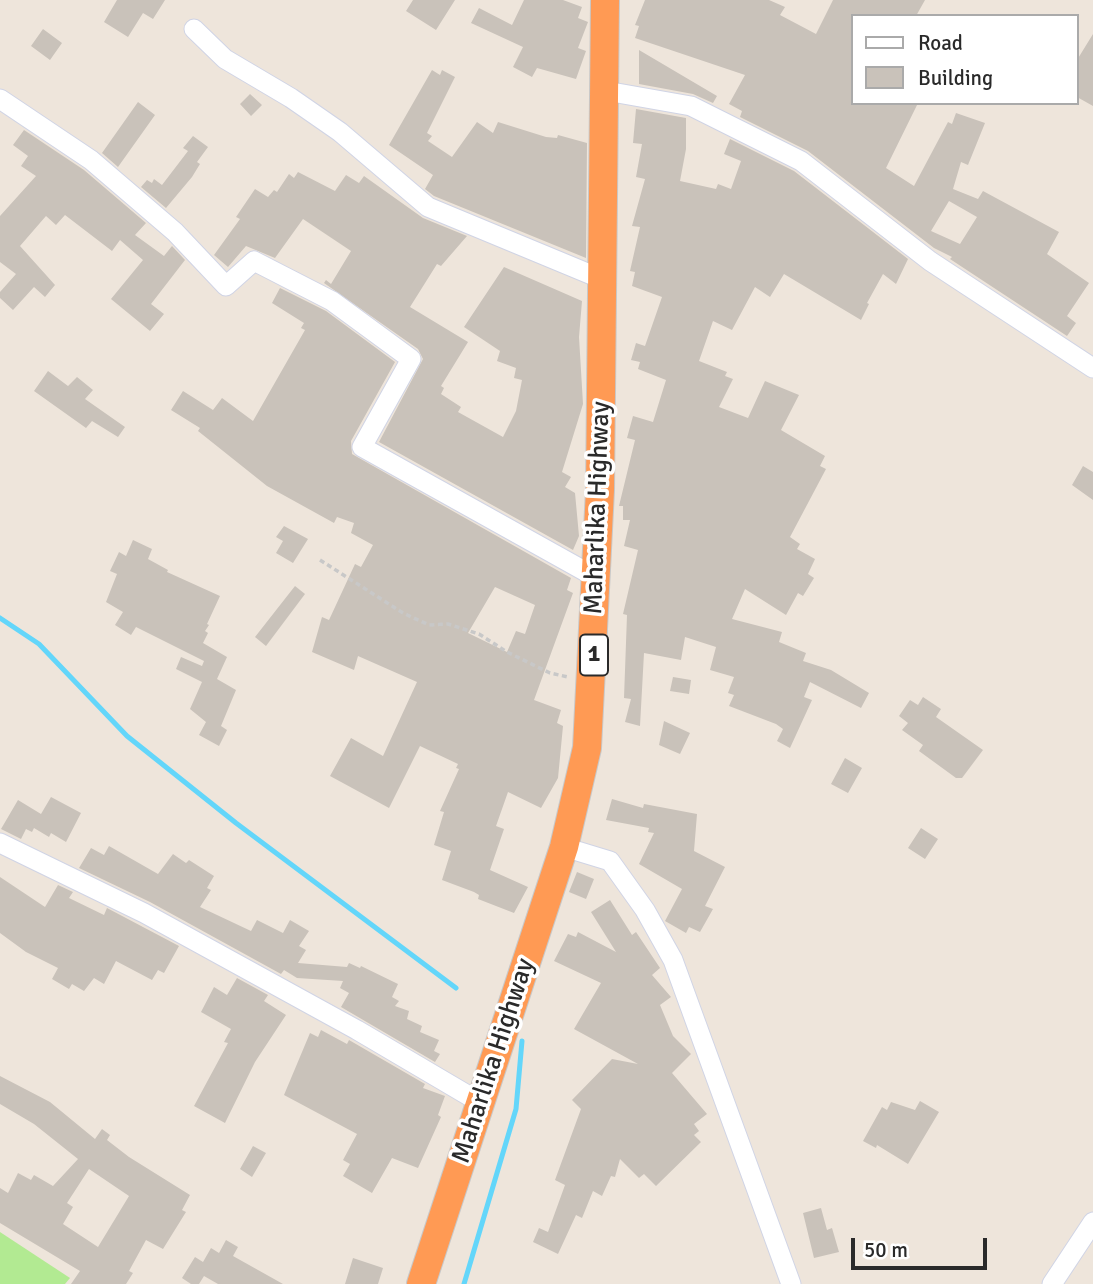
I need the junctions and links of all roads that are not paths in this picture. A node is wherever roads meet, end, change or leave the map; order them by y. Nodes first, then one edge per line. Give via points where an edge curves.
1 (605, 0) edge
2 (194, 29) dead end
3 (606, 91) junction
4 (0, 99) edge
5 (604, 280) junction
6 (1093, 368) edge
7 (597, 578) junction
8 (0, 843) edge
9 (564, 847) junction
10 (481, 1103) junction
11 (1093, 1223) edge
12 (421, 1284) edge
13 (791, 1284) edge
14 (1052, 1284) edge

1 - 3 highway, Maharlika Highway / 1
2 - 5 street via 225,59 340,132 428,208
3 - 5 highway, Maharlika Highway / 1
3 - 6 street via 691,106 801,161 930,261
4 - 7 street via 91,160 175,232 226,286 254,261 332,301 411,359 362,447
5 - 7 highway, Maharlika Highway / 1
7 - 9 highway, Maharlika Highway / 1 via 587,748
8 - 10 street via 144,914
9 - 10 highway, Maharlika Highway / 1
9 - 13 street via 610,861 673,960
10 - 12 highway, Maharlika Highway / 1
11 - 14 street

